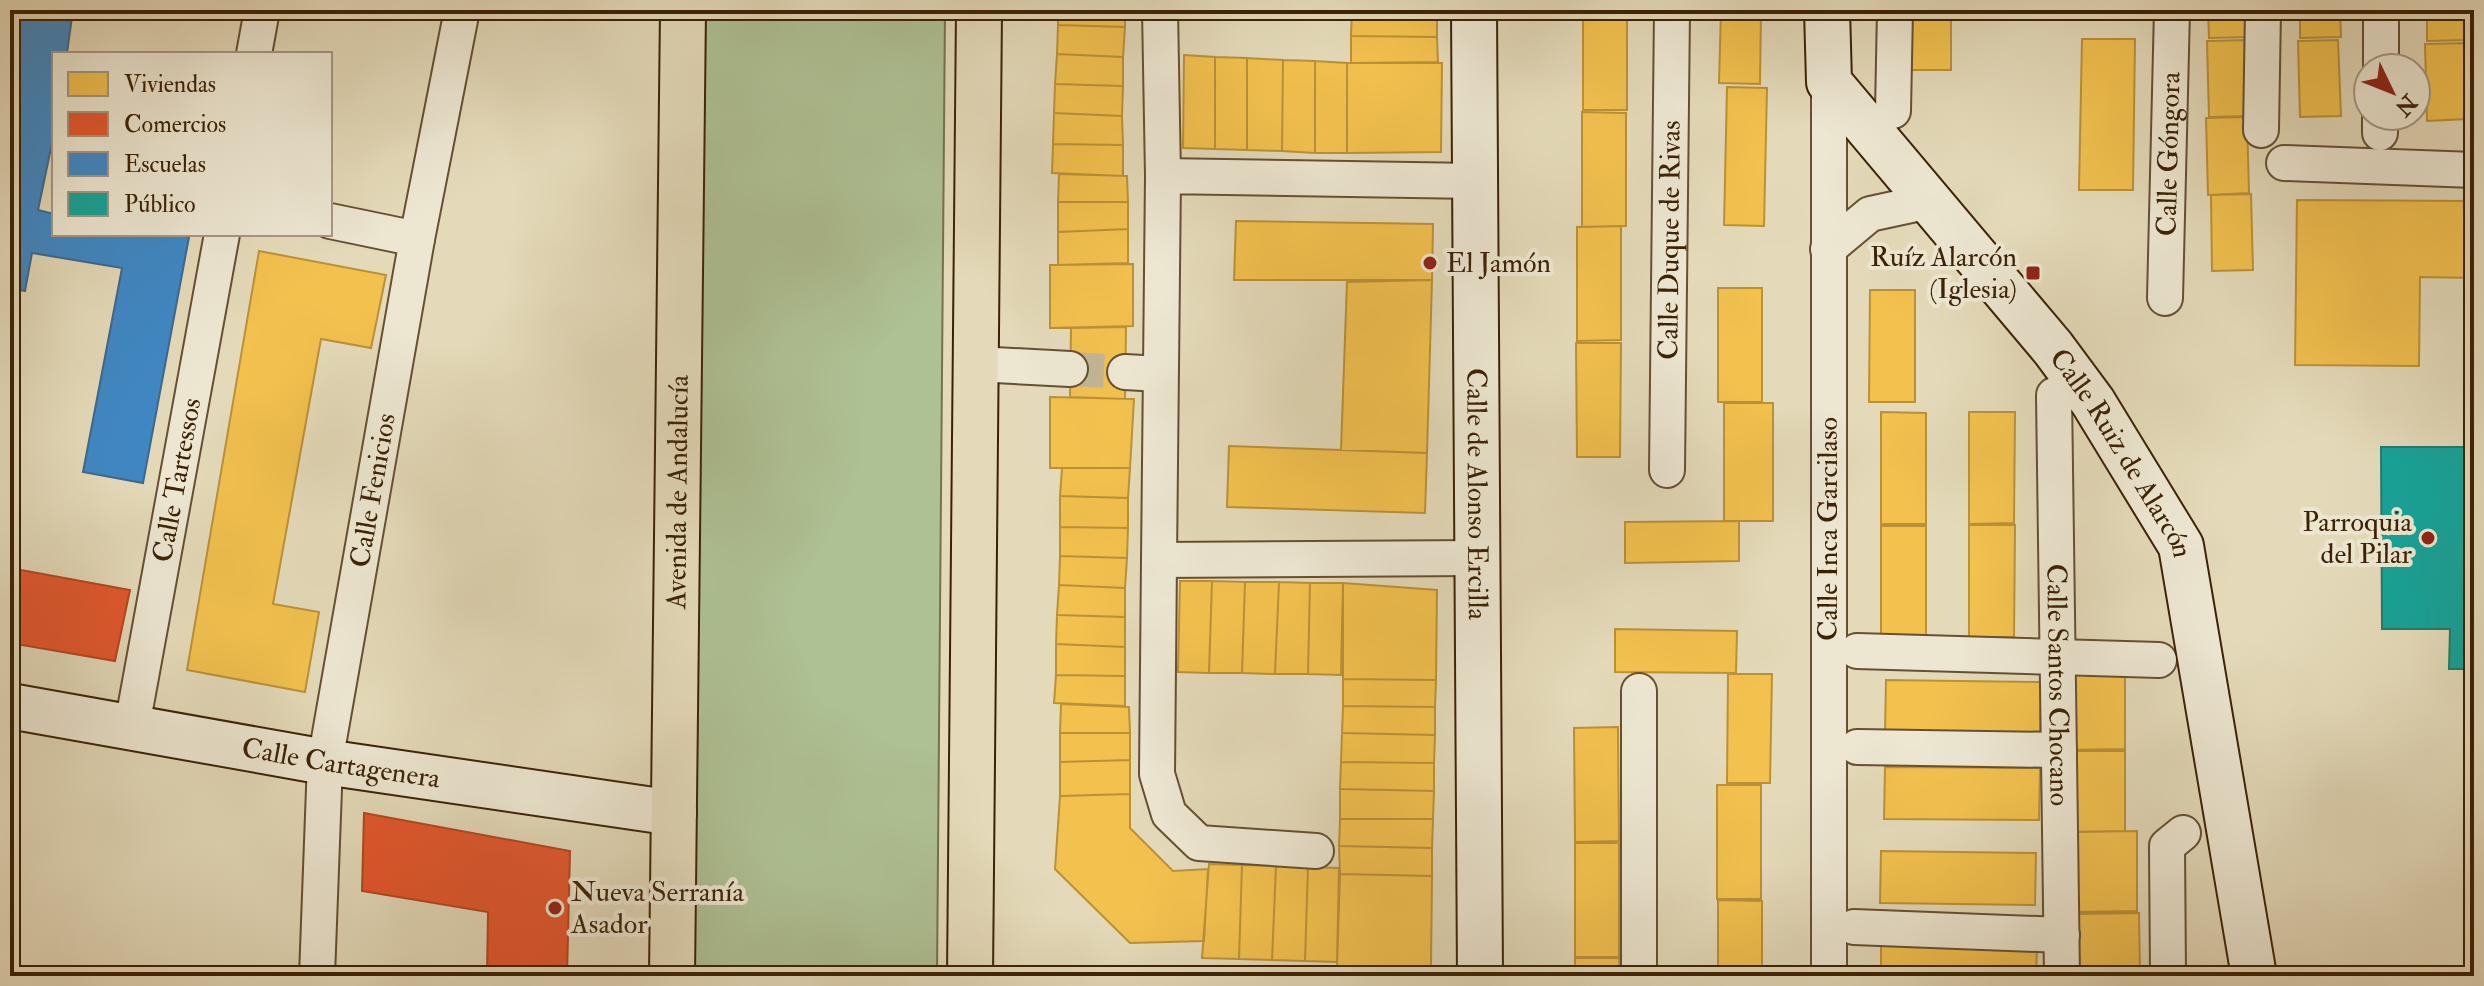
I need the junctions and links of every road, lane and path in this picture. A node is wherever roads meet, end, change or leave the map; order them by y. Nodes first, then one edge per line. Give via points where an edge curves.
1 (262, 10) edge
2 (462, 10) edge
3 (683, 10) edge
4 (979, 10) edge
5 (1160, 10) edge
6 (1474, 10) edge
7 (1672, 10) edge
8 (1827, 10) edge
9 (1895, 10) edge
10 (2172, 10) edge
11 (2263, 10) edge
12 (2381, 10) edge
13 (254, 52) edge
14 (2381, 52) edge
15 (1829, 82) junction
16 (1893, 111) dead end
17 (2261, 130) dead end
18 (2284, 163) dead end
19 (2474, 170) edge
20 (1163, 176) junction
21 (1475, 181) junction
22 (1930, 201) junction
23 (332, 221) edge
24 (222, 236) edge
25 (417, 239) junction
26 (1828, 249) junction
27 (2165, 298) dead end
28 (976, 364) junction
29 (1070, 369) tunnel mouth
30 (1125, 372) tunnel mouth
31 (1160, 374) junction
32 (2054, 395) dead end
33 (1667, 470) dead end
34 (1477, 558) junction
35 (1159, 560) junction
36 (1857, 651) dead end
37 (2057, 657) junction
38 (2159, 660) dead end
39 (1639, 691) dead end
40 (10, 706) edge
41 (132, 726) junction
42 (1857, 747) dead end
43 (2059, 750) junction
44 (325, 762) junction
45 (674, 813) junction
46 (2183, 833) dead end
47 (1316, 851) dead end
48 (1854, 927) dead end
49 (2062, 935) junction
50 (317, 976) edge
51 (672, 976) edge
52 (970, 976) edge
53 (1480, 976) edge
54 (1639, 976) edge
55 (1829, 976) edge
56 (2062, 976) edge
57 (2168, 976) edge
58 (2254, 976) edge

1 - 13 street
2 - 25 street, Calle Fenicios
3 - 45 main road, Avenida de Andalucía
4 - 28 main road
5 - 20 street
6 - 21 street, Calle de Alonso Ercilla
7 - 33 street, Calle Duque de Rivas
8 - 15 street
9 - 16 street
10 - 27 street, Calle Góngora
11 - 17 street
12 - 14 street
15 - 22 street, Calle Ruiz de Alarcón
15 - 26 street, Calle Inca Garcilaso
18 - 19 street
20 - 21 street
20 - 31 street
21 - 34 street, Calle de Alonso Ercilla
22 - 26 street via 1870,214
22 - 58 street, Calle Ruiz de Alarcón via 2093,402 2181,546
23 - 25 street
24 - 41 street, Calle Tartessos
25 - 44 street, Calle Fenicios
26 - 55 street, Calle Inca Garcilaso
28 - 29 street
28 - 52 main road
30 - 31 street
31 - 35 street
32 - 37 street, Calle Santos Chocano
34 - 35 street
34 - 53 street, Calle de Alonso Ercilla
35 - 47 street via 1157,774 1169,814 1199,843
36 - 37 street
37 - 38 street
37 - 43 street, Calle Santos Chocano
39 - 54 street
40 - 41 street, Calle Cartagenera
41 - 44 street, Calle Cartagenera
42 - 43 street
43 - 49 street, Calle Santos Chocano
44 - 45 street, Calle Cartagenera
44 - 50 street, Calle Fenicios
45 - 51 main road, Avenida de Andalucía
46 - 57 street via 2167,846
48 - 49 street
49 - 56 street, Calle Santos Chocano

